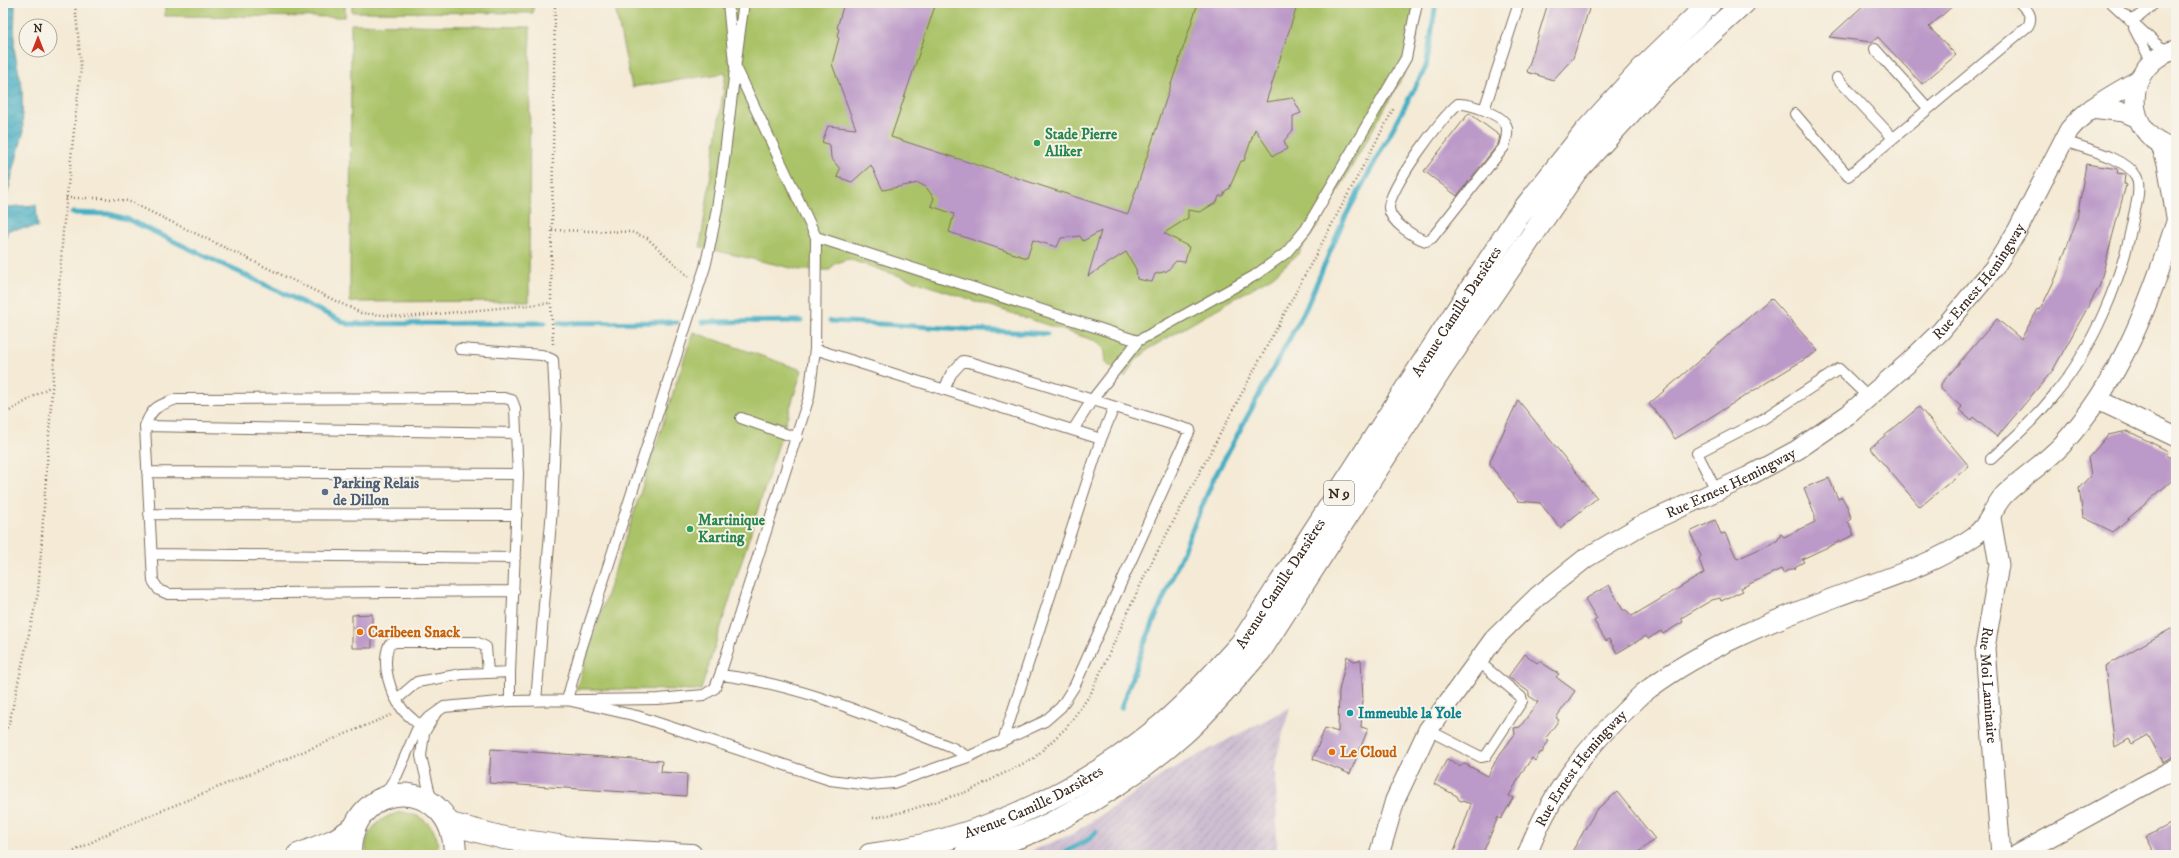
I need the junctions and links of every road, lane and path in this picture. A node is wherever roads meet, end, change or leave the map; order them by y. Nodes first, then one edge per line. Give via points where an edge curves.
1 (75, 3) edge
2 (555, 3) edge
3 (728, 3) edge
4 (744, 3) edge
5 (1417, 3) edge
6 (1519, 3) edge
7 (1710, 3) edge
8 (1744, 3) edge
9 (2112, 3) edge
10 (2155, 3) edge
11 (2024, 4) edge
12 (2130, 21) junction
13 (1875, 49) dead end
14 (2172, 51) edge
15 (734, 63) junction
16 (2149, 64) junction
17 (1837, 78) dead end
18 (2138, 80) junction
19 (1396, 105) dead end
20 (1928, 108) junction
21 (2092, 108) junction
22 (1484, 110) junction
23 (1795, 114) dead end
24 (2138, 118) junction
25 (1893, 138) junction
26 (2064, 141) junction
27 (2168, 146) edge
28 (66, 198) junction
29 (2176, 217) edge
30 (2176, 222) edge
31 (552, 230) junction
32 (816, 237) junction
33 (699, 286) junction
34 (551, 303) junction
35 (1138, 341) junction
36 (460, 349) dead end
37 (815, 349) junction
38 (553, 360) junction
39 (52, 385) junction
40 (944, 390) junction
41 (1869, 398) junction
42 (1092, 400) junction
43 (2098, 400) junction
44 (1114, 407) junction
45 (3, 415) edge
46 (741, 418) dead end
47 (145, 426) junction
48 (1073, 430) junction
49 (516, 433) junction
50 (2176, 436) edge
51 (796, 438) junction
52 (1101, 439) junction
53 (1990, 459) dead end
54 (147, 472) junction
55 (518, 474) junction
56 (1716, 490) junction
57 (149, 514) junction
58 (517, 515) junction
59 (1991, 518) junction
60 (152, 554) junction
61 (515, 558) junction
62 (514, 591) junction
63 (1478, 661) junction
64 (510, 672) junction
65 (488, 673) junction
66 (720, 675) junction
67 (397, 698) junction
68 (567, 700) junction
69 (510, 701) junction
70 (536, 701) junction
71 (403, 710) junction
72 (436, 712) junction
73 (419, 725) junction
74 (1428, 730) junction
75 (3, 735) edge
76 (1003, 741) junction
77 (968, 756) junction
78 (2176, 768) edge
79 (382, 799) junction
80 (432, 803) junction
81 (873, 818) dead end
82 (450, 824) junction
83 (354, 828) junction
84 (67, 855) edge
85 (298, 855) edge
86 (350, 855) edge
87 (455, 855) edge
88 (692, 855) edge
89 (870, 855) edge
90 (965, 855) edge
91 (1379, 855) edge
92 (1527, 855) edge
93 (2001, 855) edge
94 (2017, 855) edge

1 - 28 path via 81,67
2 - 31 path
3 - 15 lane
4 - 15 lane
5 - 35 lane via 1406,58 1306,229 1286,254 1254,276
6 - 22 lane
7 - 89 main road, Avenue Camille Darsières / N 9 via 1643,68 1585,132 1516,219 1241,644 1200,688 1154,732 1107,766 1060,794 1001,821 951,839
8 - 90 main road, Avenue Camille Darsières / N 9 via 1662,78 1576,171 1442,368 1260,651 1226,689 1184,733 1115,785 1061,819
9 - 12 lane
10 - 12 lane
11 - 20 lane via 2031,19 2028,26
12 - 14 lane via 2155,43
12 - 16 lane via 2148,55
13 - 20 lane
14 - 16 street
15 - 32 lane
15 - 33 lane via 716,222
16 - 18 street
17 - 25 lane
18 - 21 street, Rue Ernest Hemingway
18 - 24 street via 2134,93 2134,106
19 - 81 path via 1183,501 1146,573 1090,695 1066,728 1034,758 969,791 903,812
20 - 25 lane
21 - 24 street via 2124,112
21 - 26 street, Rue Ernest Hemingway via 2069,130
22 - 22 lane via 1504,120 1507,135 1504,146 1432,238 1426,241 1417,238 1391,216 1389,207 1392,197 1420,149 1453,108 1458,104 1464,104
23 - 25 lane via 1848,176
24 - 27 street via 2147,133
26 - 41 street, Rue Ernest Hemingway via 2017,231 1994,268 1941,331
26 - 53 lane via 2124,163 2136,176 2138,192 2129,239 2102,316 2079,359 2055,394 2026,427
27 - 29 street via 2167,163
28 - 34 path via 128,201 361,313 406,317
28 - 39 path
30 - 43 street, Rue Ernest Hemingway via 2143,316
31 - 33 path via 631,232 647,238
31 - 34 path
32 - 35 lane
32 - 37 lane
33 - 68 lane
34 - 38 path
35 - 42 lane
36 - 38 lane via 542,355
37 - 40 lane
37 - 51 lane via 810,397
38 - 70 lane via 556,417 552,509
39 - 45 path
39 - 75 path via 38,593 9,724
40 - 42 lane via 951,374 963,361
40 - 48 lane
41 - 56 street, Rue Ernest Hemingway via 1797,450 1747,477
41 - 56 lane via 1839,369 1763,419 1698,453
42 - 44 lane
42 - 48 lane
43 - 50 street
43 - 59 street, Rue Ernest Hemingway via 2058,449 2002,497
44 - 52 lane
44 - 76 lane via 1190,430 1076,685 1061,707 1045,722
46 - 51 lane
47 - 49 lane
47 - 49 lane via 150,413 158,406 176,399 504,398 512,400 515,408
47 - 54 lane
48 - 52 lane
49 - 55 lane
51 - 66 lane
52 - 76 lane
54 - 55 lane
54 - 57 lane
55 - 58 lane
56 - 63 street, Rue Ernest Hemingway via 1640,526 1586,558 1514,618 1494,638
57 - 58 lane
57 - 60 lane
58 - 61 lane
59 - 92 street, Rue Ernest Hemingway via 1975,536 1946,553 1911,569 1760,626 1709,651 1649,688 1605,730 1571,774 1535,832
59 - 93 street, Rue Moi Laminaire via 1999,566 1985,648
60 - 61 lane
60 - 62 lane via 153,581 159,590 168,594
61 - 62 lane
62 - 64 lane
63 - 74 street, Rue Ernest Hemingway
63 - 74 lane via 1521,697 1522,701 1486,756 1469,753
64 - 65 lane
64 - 69 lane
65 - 67 lane via 462,674 417,682
65 - 67 lane via 486,647 482,643 395,642 389,645 387,650 388,680
66 - 68 lane via 715,688 704,695 658,699
66 - 77 lane via 758,680 835,704 954,748
67 - 71 lane
68 - 70 lane
68 - 77 lane via 637,716 830,780 870,785 893,784
69 - 70 lane
69 - 72 lane via 450,705
71 - 73 lane
71 - 84 path via 113,831
72 - 73 lane
72 - 80 lane via 424,733 421,756
73 - 79 lane via 397,775
74 - 91 street, Rue Ernest Hemingway via 1395,800
76 - 77 lane
78 - 94 street
79 - 80 main road via 399,794 416,796
79 - 83 main road via 360,816
80 - 82 main road via 443,812
82 - 87 main road via 455,839
82 - 88 main road via 504,838 578,849
83 - 85 main road via 335,840
83 - 86 main road

